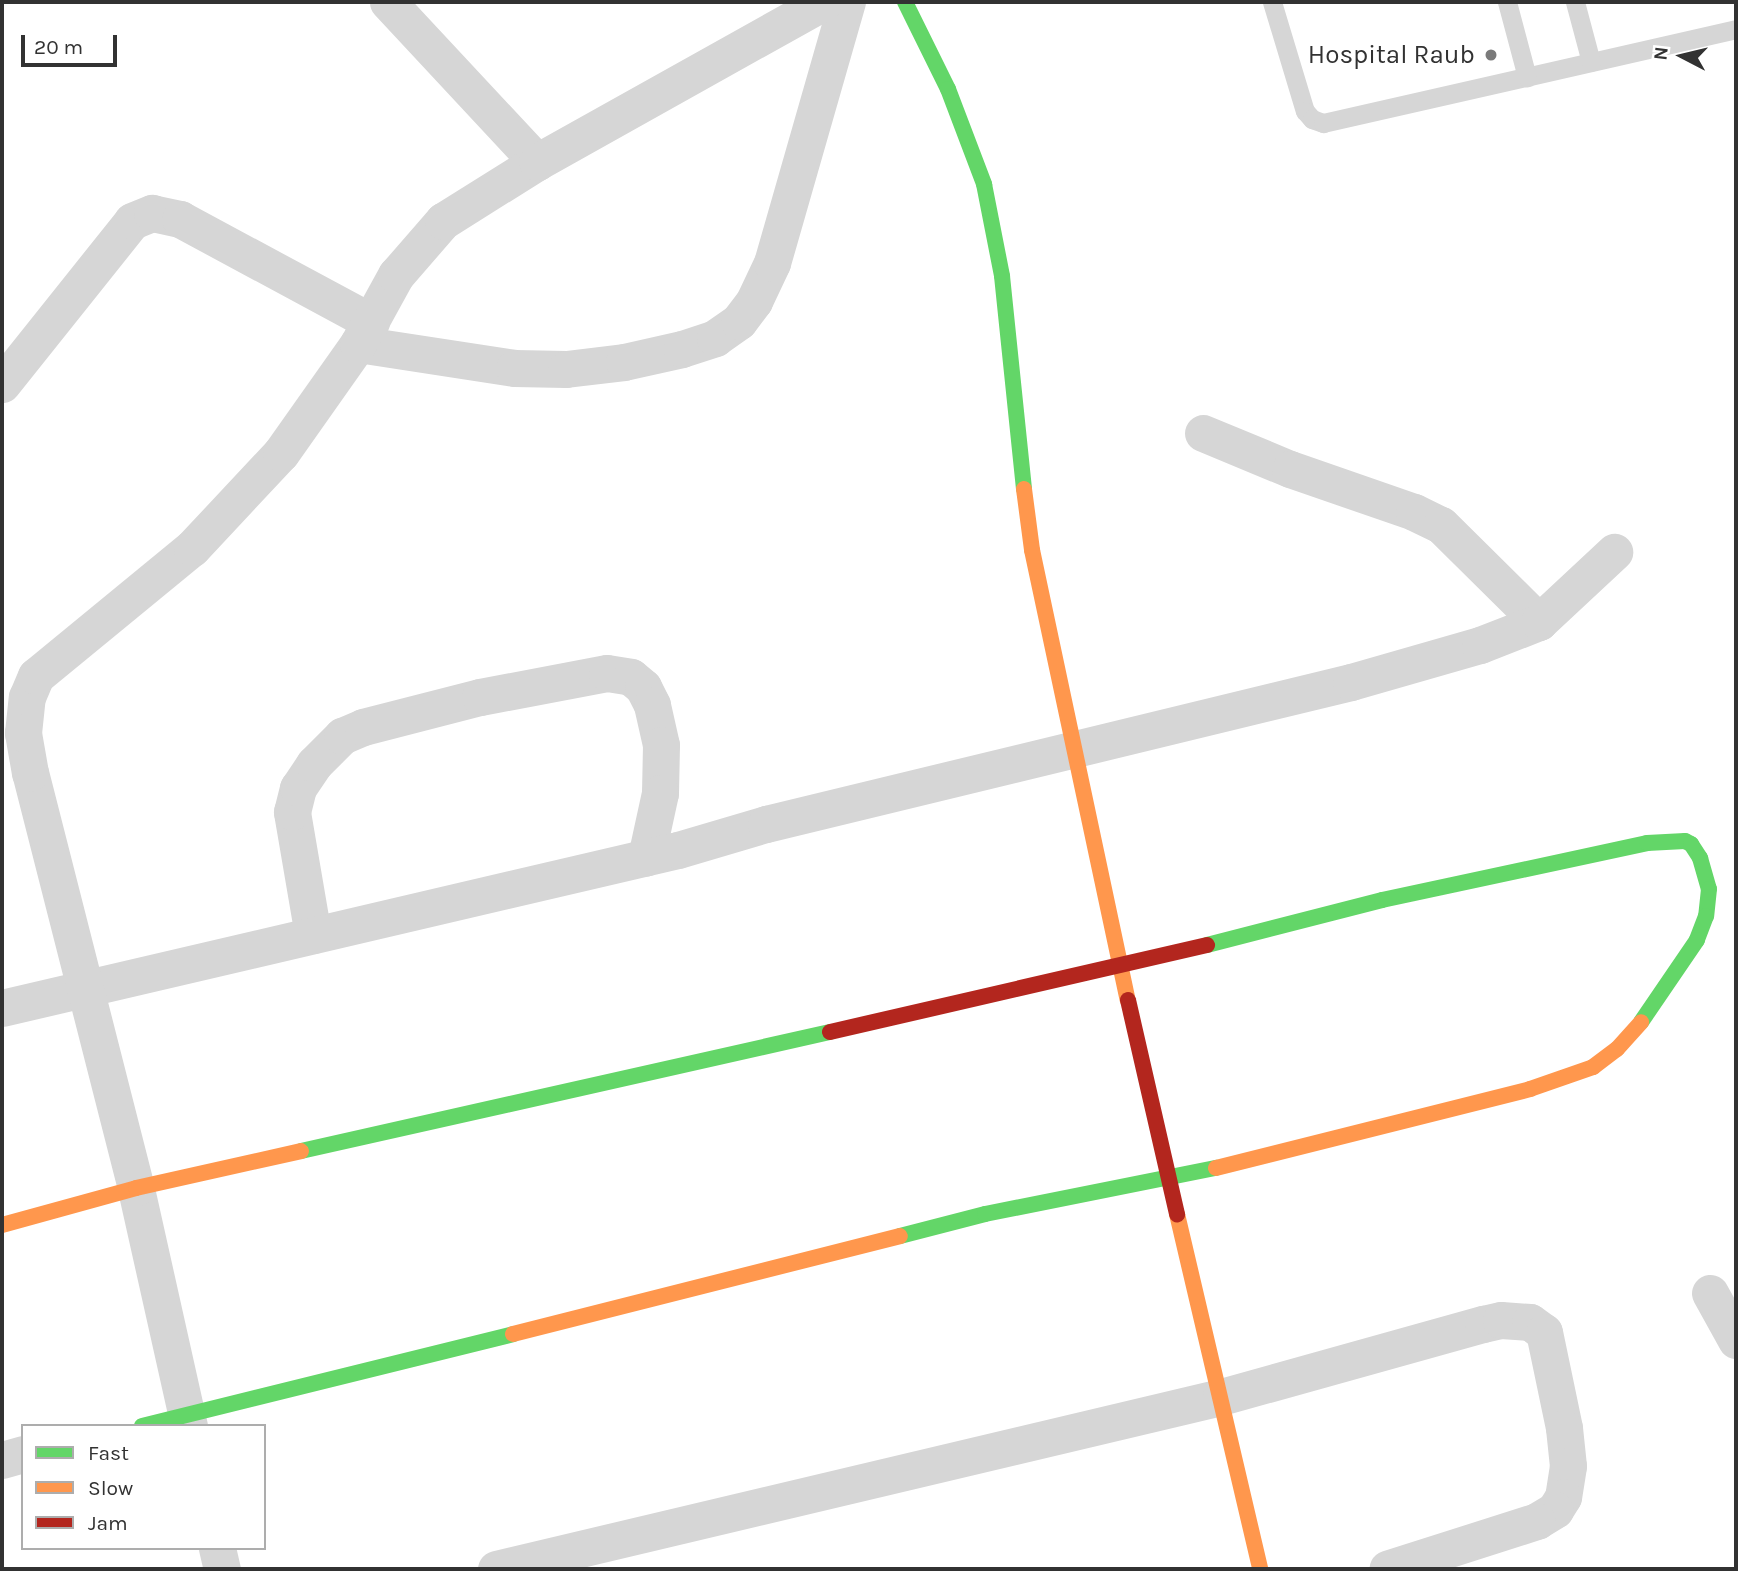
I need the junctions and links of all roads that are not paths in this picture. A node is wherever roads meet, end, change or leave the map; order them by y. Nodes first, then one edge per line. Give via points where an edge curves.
1 (388, 2) edge
2 (823, 2) edge
3 (847, 2) edge
4 (905, 2) edge
5 (1272, 2) edge
6 (1507, 2) edge
7 (1575, 2) edge
8 (1736, 29) edge
9 (1591, 62) junction
10 (1527, 77) junction
11 (537, 162) junction
12 (364, 333) junction
13 (2, 384) edge
14 (1203, 433) dead end
15 (1614, 552) dead end
16 (1539, 622) junction
17 (1074, 749) junction
18 (16, 776) edge
19 (646, 857) junction
20 (313, 935) junction
21 (1119, 967) junction
22 (83, 987) junction
23 (2, 1008) edge
24 (1171, 1179) junction
25 (136, 1188) junction
26 (2, 1225) edge
27 (1710, 1293) dead end
28 (1736, 1340) edge
29 (1221, 1397) junction
30 (187, 1420) edge
31 (157, 1424) edge
32 (21, 1455) edge
33 (2, 1460) edge
34 (496, 1569) edge
35 (1260, 1569) edge
36 (1387, 1569) edge

1 - 11 street
2 - 11 street
3 - 12 street via 772,263 754,301 723,332 671,352 566,369 514,368
4 - 17 street via 948,89 984,184 1002,276 1032,550
5 - 10 lane via 1305,111 1323,123
6 - 10 lane
7 - 9 lane
8 - 9 lane
9 - 10 lane
11 - 12 street via 443,221 396,275
12 - 13 street via 180,219 152,213 132,221
12 - 18 street via 281,453 192,548 36,676 27,697
14 - 16 street via 1441,525
15 - 16 street
16 - 17 street via 1480,645 1351,682
17 - 19 street
17 - 21 street
18 - 22 street
19 - 20 street
19 - 20 street via 660,793 661,745 643,687 631,677 607,673 480,697 363,727 342,736 314,764 298,788 292,812
20 - 22 street
21 - 24 street
21 - 24 street via 1382,900 1647,843 1691,844 1709,889 1697,940 1675,975 1617,1049 1593,1067 1530,1089
21 - 25 street
22 - 23 street
22 - 25 street
24 - 29 street
24 - 30 street via 985,1214
25 - 26 street
25 - 30 street
27 - 28 street
29 - 34 street
29 - 35 street
29 - 36 street via 1501,1320 1530,1322 1544,1332 1568,1466 1563,1497 1555,1510 1537,1521
30 - 31 street
32 - 33 street

